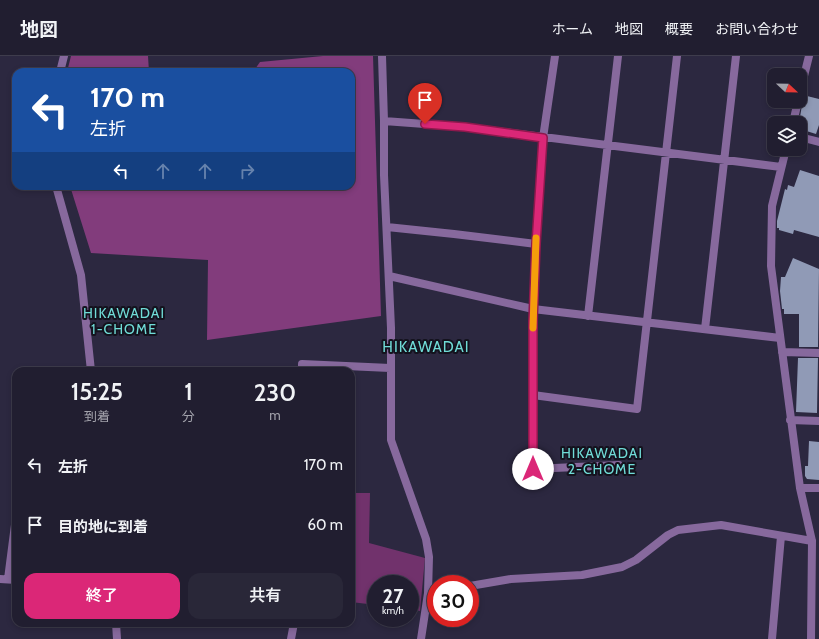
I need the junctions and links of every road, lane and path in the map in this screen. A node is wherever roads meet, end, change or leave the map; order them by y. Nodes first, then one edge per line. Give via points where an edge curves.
1 (64, 56) edge
2 (382, 56) edge
3 (555, 56) edge
4 (618, 56) edge
5 (677, 56) edge
6 (736, 56) edge
7 (809, 56) edge
8 (61, 68) edge
9 (806, 68) edge
10 (384, 121) junction
11 (543, 138) junction
12 (807, 139) edge
13 (819, 142) edge
14 (607, 145) junction
15 (666, 153) junction
16 (784, 156) edge
17 (724, 160) junction
18 (781, 167) junction
19 (57, 190) edge
20 (387, 228) junction
21 (536, 244) junction
22 (389, 276) junction
23 (533, 309) junction
24 (588, 316) junction
25 (647, 322) junction
26 (705, 329) junction
27 (780, 338) junction
28 (782, 352) junction
29 (819, 353) edge
30 (91, 367) edge
31 (302, 367) edge
32 (390, 368) junction
33 (533, 395) junction
34 (790, 420) junction
35 (819, 421) edge
36 (619, 465) dead end
37 (800, 488) junction
38 (819, 488) edge
39 (781, 536) junction
40 (812, 542) junction
41 (12, 550) edge
42 (431, 575) edge
43 (8, 580) edge
44 (479, 585) edge
45 (427, 613) edge
46 (116, 627) edge
47 (293, 627) edge
48 (117, 639) edge
49 (291, 639) edge
50 (421, 639) edge
51 (772, 639) edge
52 (811, 639) edge

1 - 8 street
2 - 10 street
3 - 11 street
4 - 14 street
5 - 15 street
6 - 17 street
7 - 9 street
10 - 11 street via 465,127
10 - 20 street
11 - 14 street
11 - 21 street
12 - 13 street
14 - 15 street
14 - 24 street
15 - 17 street
15 - 25 street
16 - 18 street
17 - 18 street
17 - 26 street
18 - 27 street via 772,206 771,234 771,266
19 - 30 street via 81,275
20 - 21 street
20 - 22 street
21 - 23 street
22 - 23 street
22 - 32 street
23 - 24 street
23 - 33 street
24 - 25 street
25 - 26 street
25 - 33 street via 637,409
26 - 27 street
27 - 28 street
28 - 29 street
28 - 34 street
31 - 32 street via 302,364
32 - 42 street via 390,440 426,539
33 - 36 street via 533,469
34 - 35 street
34 - 37 street
37 - 38 street
37 - 40 street
39 - 40 street
39 - 44 street via 721,525 678,530 622,567 582,574
39 - 51 street
40 - 52 street
41 - 43 street
45 - 50 street
46 - 48 street
47 - 49 street

